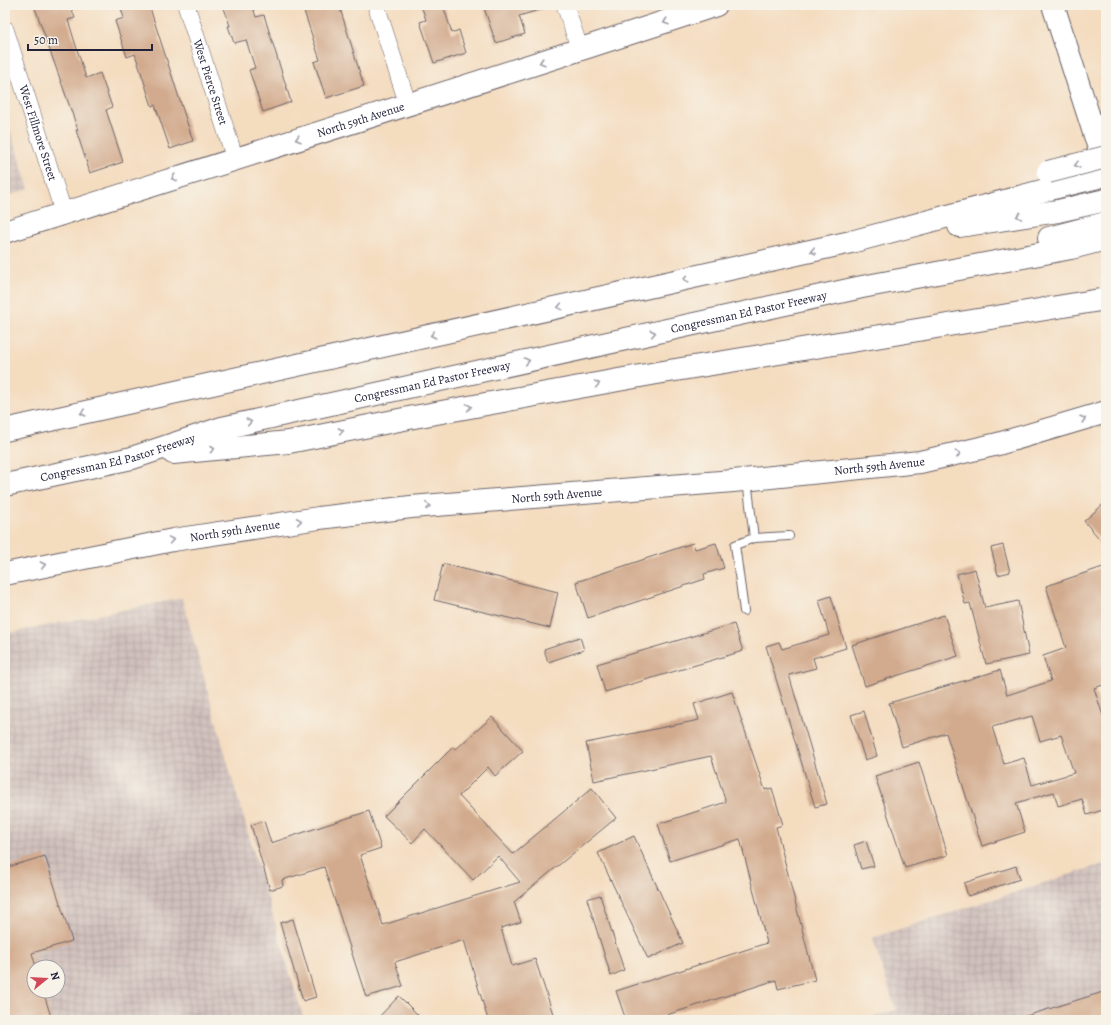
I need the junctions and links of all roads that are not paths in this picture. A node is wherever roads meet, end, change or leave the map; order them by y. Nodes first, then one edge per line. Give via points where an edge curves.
1 (186, 5) edge
2 (376, 5) edge
3 (565, 5) edge
4 (716, 5) edge
5 (1053, 5) edge
6 (5, 29) edge
7 (580, 50) junction
8 (408, 105) junction
9 (1106, 157) edge
10 (235, 159) junction
11 (1106, 170) edge
12 (1106, 175) edge
13 (1050, 180) junction
14 (1106, 200) edge
15 (64, 214) junction
16 (1106, 223) edge
17 (5, 232) edge
18 (1106, 239) edge
19 (1068, 241) junction
20 (852, 242) junction
21 (1097, 301) edge
22 (1106, 412) edge
23 (5, 430) edge
24 (132, 458) junction
25 (747, 479) junction
26 (5, 485) edge
27 (789, 536) dead end
28 (754, 538) junction
29 (5, 574) edge
30 (744, 611) dead end

1 - 10 street, West Pierce Street
2 - 8 street
3 - 7 street
4 -> 7 main road, North 59th Avenue
5 - 11 main road
6 - 15 street, West Fillmore Street
7 -> 8 main road, North 59th Avenue
8 -> 10 main road, North 59th Avenue
9 -> 13 main road, bridge
10 -> 15 main road, North 59th Avenue
12 - 13 main road
13 - 20 main road
14 -> 20 main road via 1058,211
15 - 17 main road, North 59th Avenue
16 - 19 main road
18 - 19 main road
24 -> 19 main road, Congressman Ed Pastor Freeway via 222,428
20 -> 23 main road
24 -> 21 main road via 289,442 649,375
25 -> 22 main road, North 59th Avenue via 920,462 998,444
24 - 26 main road, Congressman Ed Pastor Freeway
25 - 28 lane
29 -> 25 main road, North 59th Avenue via 172,540 319,518 412,507
27 - 28 lane
28 - 30 lane via 735,545

